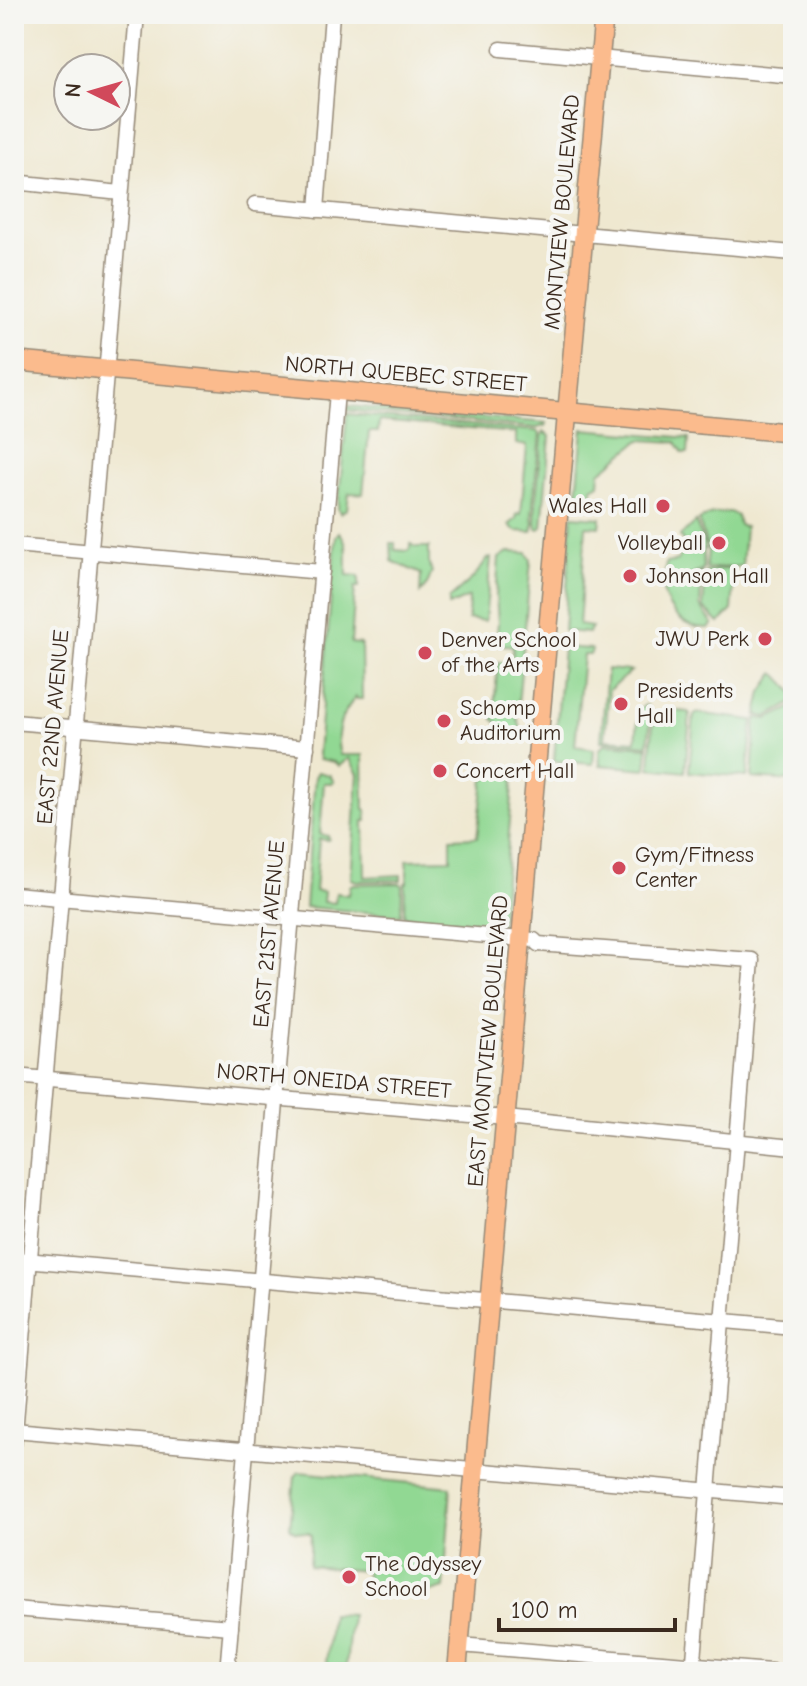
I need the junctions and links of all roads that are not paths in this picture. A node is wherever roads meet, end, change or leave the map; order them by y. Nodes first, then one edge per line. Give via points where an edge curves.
1 (117, 14) edge
2 (332, 14) edge
3 (604, 14) edge
4 (136, 15) edge
5 (501, 49) dead end
6 (601, 59) junction
7 (793, 76) edge
8 (14, 182) edge
9 (121, 193) junction
10 (255, 204) dead end
11 (317, 210) junction
12 (585, 234) junction
13 (793, 253) edge
14 (14, 361) edge
15 (106, 370) junction
16 (337, 392) junction
17 (567, 414) junction
18 (793, 433) edge
19 (14, 545) edge
20 (91, 552) junction
21 (322, 572) junction
22 (14, 722) edge
23 (76, 728) junction
24 (307, 748) junction
25 (14, 894) edge
26 (61, 898) junction
27 (292, 918) junction
28 (521, 939) junction
29 (14, 1076) edge
30 (45, 1078) junction
31 (276, 1098) junction
32 (506, 1118) junction
33 (737, 1142) junction
34 (793, 1147) edge
35 (14, 1259) edge
36 (30, 1261) junction
37 (260, 1280) junction
38 (489, 1302) junction
39 (723, 1321) junction
40 (793, 1327) edge
41 (14, 1435) edge
42 (246, 1451) junction
43 (474, 1471) junction
44 (709, 1491) junction
45 (793, 1498) edge
46 (14, 1609) edge
47 (231, 1627) junction
48 (460, 1645) junction
49 (693, 1668) edge
50 (227, 1672) edge
51 (457, 1672) edge
52 (782, 1672) edge

1 - 4 street
2 - 11 street
3 - 6 main road, MONTVIEW BOULEVARD
4 - 9 street, EAST 22ND AVENUE
5 - 6 street
6 - 7 street
6 - 12 main road, MONTVIEW BOULEVARD
8 - 9 street
9 - 15 street, EAST 22ND AVENUE
10 - 11 street
11 - 12 street
12 - 13 street
12 - 17 main road, MONTVIEW BOULEVARD
14 - 15 main road, NORTH QUEBEC STREET
15 - 16 main road, NORTH QUEBEC STREET
15 - 20 street, EAST 22ND AVENUE
16 - 17 main road, NORTH QUEBEC STREET
16 - 21 street, EAST 21ST AVENUE
17 - 18 main road, NORTH QUEBEC STREET
17 - 28 main road, EAST MONTVIEW BOULEVARD
19 - 20 street
20 - 21 street
20 - 23 street, EAST 22ND AVENUE
21 - 24 street, EAST 21ST AVENUE
22 - 23 street
23 - 24 street
23 - 26 street, EAST 22ND AVENUE
24 - 27 street, EAST 21ST AVENUE
25 - 26 street
26 - 27 street
26 - 30 street, EAST 22ND AVENUE
27 - 28 street
27 - 31 street, EAST 21ST AVENUE
28 - 32 main road, EAST MONTVIEW BOULEVARD
28 - 33 street via 752,960
29 - 30 street, NORTH ONEIDA STREET
30 - 31 street, NORTH ONEIDA STREET
30 - 36 street, EAST 22ND AVENUE
31 - 32 street, NORTH ONEIDA STREET
31 - 37 street, EAST 21ST AVENUE
32 - 33 street, NORTH ONEIDA STREET
32 - 38 main road, EAST MONTVIEW BOULEVARD
33 - 34 street, NORTH ONEIDA STREET
33 - 39 street
35 - 36 street
36 - 37 street
36 - 41 street, EAST 22ND AVENUE
37 - 38 street
37 - 42 street, EAST 21ST AVENUE
38 - 39 street
38 - 43 main road, EAST MONTVIEW BOULEVARD
39 - 40 street
39 - 44 street
41 - 42 street
42 - 43 street
42 - 47 street, EAST 21ST AVENUE
43 - 44 street
43 - 48 main road, EAST MONTVIEW BOULEVARD
44 - 45 street
44 - 49 street
46 - 47 street
47 - 50 street, EAST 21ST AVENUE
48 - 49 street
48 - 51 main road, EAST MONTVIEW BOULEVARD
49 - 52 street

